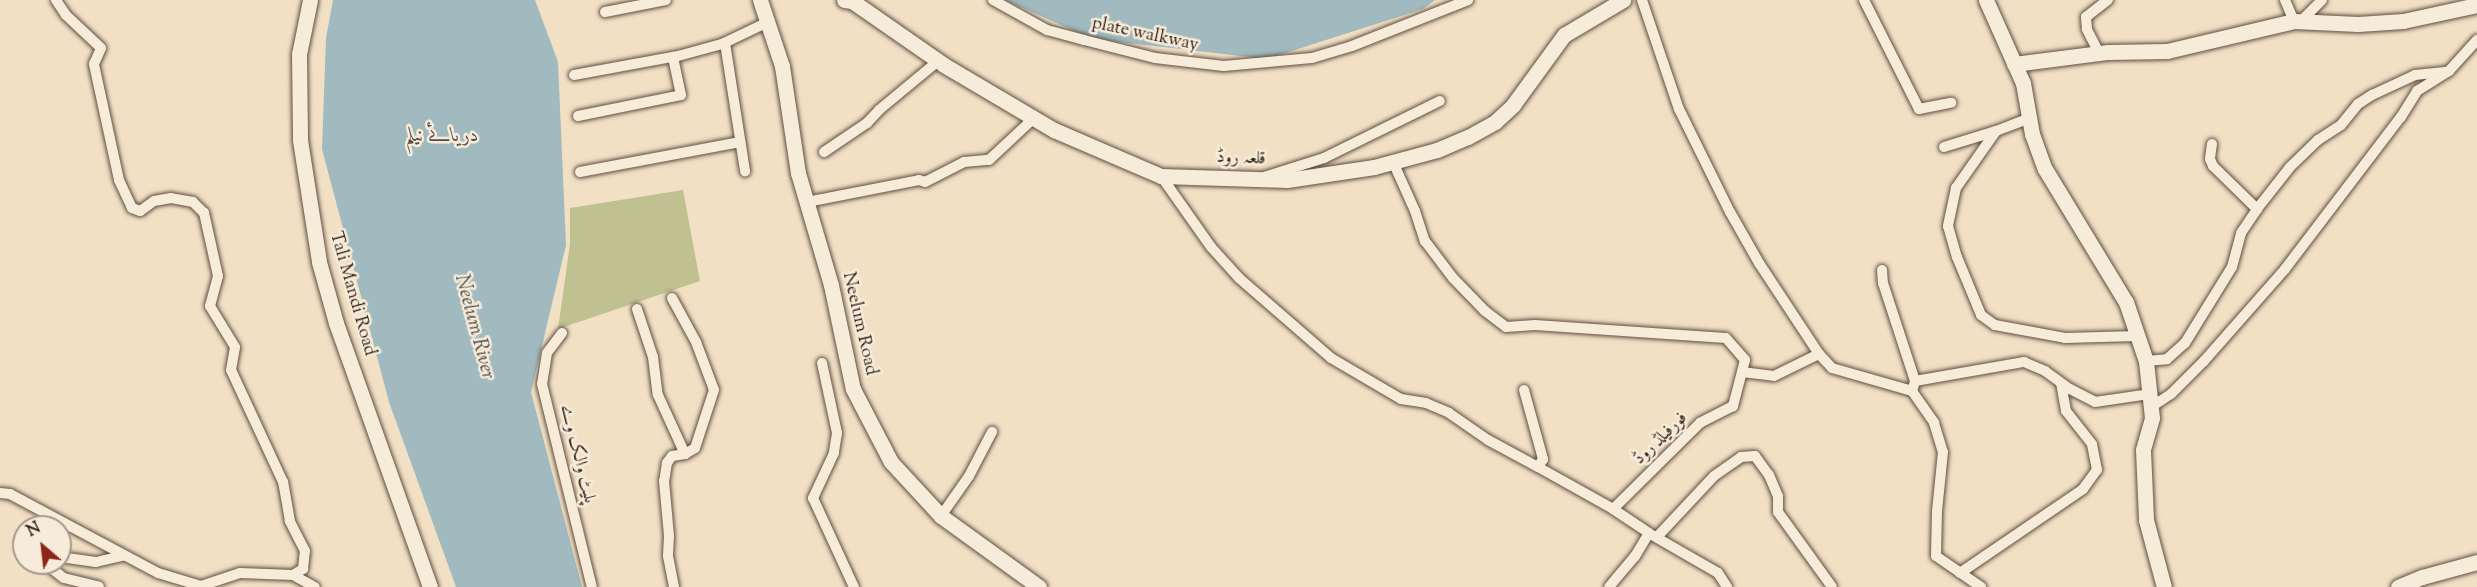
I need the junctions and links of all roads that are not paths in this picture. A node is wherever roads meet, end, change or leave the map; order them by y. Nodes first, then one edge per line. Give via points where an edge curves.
1 (56, 0) edge
2 (310, 0) edge
3 (666, 0) edge
4 (760, 0) edge
5 (844, 0) edge
6 (993, 0) edge
7 (1468, 0) edge
8 (1623, 0) edge
9 (1642, 0) edge
10 (1864, 0) edge
11 (1986, 0) edge
12 (2108, 0) edge
13 (2285, 0) edge
14 (2322, 0) edge
15 (2477, 5) edge
16 (605, 12) dead end
17 (2298, 20) junction
18 (768, 22) junction
19 (2477, 40) edge
20 (725, 43) junction
21 (2099, 53) junction
22 (673, 57) junction
23 (938, 61) junction
24 (2014, 64) junction
25 (2449, 71) junction
26 (574, 75) dead end
27 (1440, 101) dead end
28 (1951, 103) dead end
29 (578, 116) dead end
30 (1034, 118) junction
31 (2030, 118) junction
32 (1996, 131) junction
33 (740, 142) junction
34 (2212, 144) dead end
35 (1944, 147) dead end
36 (825, 152) dead end
37 (1393, 162) junction
38 (745, 171) dead end
39 (580, 172) dead end
40 (1161, 176) junction
41 (1258, 179) junction
42 (807, 202) junction
43 (2257, 209) junction
44 (1882, 270) dead end
45 (672, 298) dead end
46 (638, 309) dead end
47 (562, 333) dead end
48 (2138, 336) junction
49 (1819, 354) junction
50 (2146, 361) junction
51 (822, 363) dead end
52 (1743, 372) junction
53 (2061, 383) junction
54 (1914, 386) junction
55 (1524, 390) dead end
56 (2150, 400) junction
57 (992, 432) dead end
58 (686, 454) junction
59 (1538, 467) junction
60 (0, 493) edge
61 (1613, 509) junction
62 (941, 516) junction
63 (1653, 535) junction
64 (123, 556) junction
65 (72, 559) edge
66 (2477, 562) edge
67 (1960, 573) junction
68 (60, 575) edge
69 (293, 575) junction
70 (200, 586) edge
71 (99, 587) edge
72 (315, 587) edge
73 (430, 587) edge
74 (592, 587) edge
75 (674, 587) edge
76 (854, 587) edge
77 (1039, 587) edge
78 (1609, 587) edge
79 (1727, 587) edge
80 (1832, 587) edge
81 (1981, 587) edge
82 (2164, 587) edge
83 (2398, 587) edge

1 - 69 street via 101,48 94,64 119,180 132,208 140,211 154,201 171,198 193,202 204,213 218,276 210,306 235,347 231,370 284,482 290,520 305,551 303,568
2 - 73 street, Tali Mandi Road via 299,54 300,140 319,262 336,323
3 - 16 street
4 - 18 street, Neelum Road
5 - 23 street, قلعہ روڈ via 852,1
6 - 7 street, plate walkway via 1047,30 1155,58 1224,66 1312,58
8 - 37 street, قلعہ روڈ via 1564,34 1514,105 1495,122 1437,150
9 - 49 street via 1679,109 1725,202 1759,263
10 - 28 street via 1918,109
11 - 24 street
12 - 21 street via 2086,17 2087,29
13 - 17 street
14 - 17 street
15 - 17 street via 2403,21 2358,24
17 - 21 street via 2167,51
18 - 20 street
18 - 42 street, Neelum Road via 782,66 798,173
19 - 25 street
20 - 22 street
20 - 33 street
21 - 24 street
22 - 26 street
22 - 29 street via 681,95
23 - 30 street, قلعہ روڈ
23 - 36 street via 867,123
24 - 31 street via 2023,83
25 - 43 street via 2415,75 2358,104 2342,125 2318,140 2290,167
25 - 56 street via 2416,91 2401,117 2285,269 2205,361 2170,394
27 - 41 street via 1324,158
30 - 40 street, قلعہ روڈ
30 - 42 street via 989,160 964,162 925,182
31 - 32 street
31 - 48 street via 2045,169 2126,302
32 - 35 street
32 - 48 street via 1956,188 1948,226 1981,315 1995,325 2065,338
33 - 38 street
33 - 39 street
34 - 43 street via 2213,166
37 - 41 street, قلعہ روڈ via 1287,180
37 - 52 street via 1425,241 1453,278 1506,327 1535,325 1726,338 1745,360
40 - 41 street, قلعہ روڈ
40 - 59 street via 1211,247 1239,278 1331,358 1401,399 1426,403 1449,413
42 - 62 street, Neelum Road via 831,285 853,389 891,462
43 - 50 street via 2241,232 2232,267 2185,343 2167,359
44 - 54 street
45 - 58 street via 696,342 714,390 695,448
46 - 58 street via 653,357 658,395
47 - 74 street, پلیٹ والک وے via 547,353 542,384
48 - 50 street
49 - 52 street via 1774,376
49 - 54 street via 1832,369
50 - 56 street
51 - 76 street via 837,433 834,453 813,498
52 - 61 street, فورفیلڈ روڈ via 1733,406 1700,423
53 - 54 street via 2024,362
53 - 56 street via 2095,402
53 - 67 street via 2066,411 2092,444 2097,470 2083,489
54 - 67 street via 1934,423 1943,452 1936,556
55 - 59 street via 1543,459
56 - 82 street via 2152,418 2143,450 2146,520
57 - 62 street via 969,476
58 - 75 street via 672,456 664,481 668,556
59 - 61 street
60 - 64 street via 9,494
61 - 63 street
62 - 77 street, Neelum Road
63 - 78 street
63 - 79 street via 1718,573
63 - 80 street via 1714,476 1741,456 1755,456 1778,496 1778,512
64 - 65 street via 96,562
64 - 70 street
66 - 83 street
67 - 81 street
68 - 71 street
69 - 70 street via 240,573
69 - 72 street

